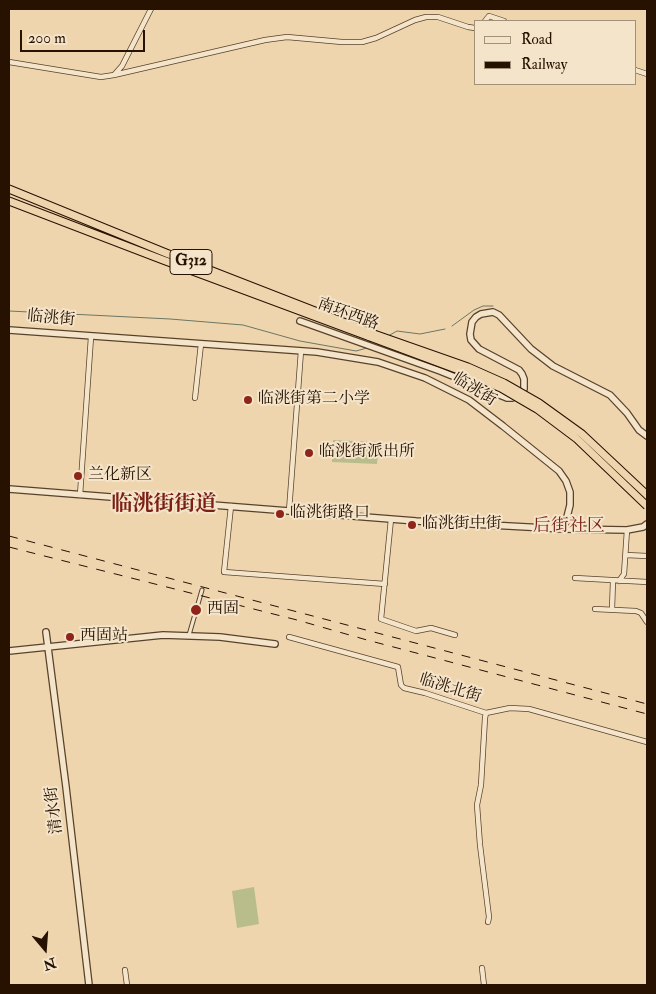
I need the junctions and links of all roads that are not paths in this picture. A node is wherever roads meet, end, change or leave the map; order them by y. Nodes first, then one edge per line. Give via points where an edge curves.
1 (151, 9) edge
2 (486, 20) edge
3 (501, 20) edge
4 (473, 28) edge
5 (9, 62) edge
6 (114, 75) junction
7 (9, 188) edge
8 (9, 200) edge
9 (300, 321) dead end
10 (9, 330) edge
11 (372, 336) junction
12 (92, 337) junction
13 (201, 344) junction
14 (301, 351) junction
15 (195, 398) dead end
16 (647, 436) edge
17 (9, 489) edge
18 (80, 494) junction
19 (647, 496) edge
20 (231, 506) junction
21 (647, 506) edge
22 (289, 511) junction
23 (392, 519) junction
24 (647, 524) edge
25 (564, 528) junction
26 (627, 530) junction
27 (626, 555) junction
28 (647, 556) edge
29 (575, 578) dead end
30 (613, 581) junction
31 (619, 581) junction
32 (647, 582) edge
33 (385, 584) junction
34 (202, 590) dead end
35 (595, 609) dead end
36 (612, 609) junction
37 (647, 622) edge
38 (46, 632) dead end
39 (190, 635) junction
40 (455, 635) dead end
41 (289, 637) dead end
42 (275, 644) dead end
43 (47, 648) junction
44 (9, 651) edge
45 (486, 713) junction
46 (647, 742) edge
47 (488, 922) dead end
48 (482, 968) dead end
49 (125, 970) dead end
50 (89, 985) edge
51 (127, 985) edge
52 (484, 985) edge

1 - 6 street via 122,66
2 - 3 street via 489,16
4 - 6 street via 438,17 426,17 362,42 287,37
5 - 6 street via 102,77
7 - 11 highway, 南环西路 / G312
8 - 11 highway, 南环西路 / G312 via 162,260
9 - 16 street via 512,398 524,389 522,374 479,349 471,340 470,328 476,317 493,312 553,366 610,396
10 - 12 street, 临洮街
11 - 19 highway, 南环西路 / G312, bridge via 468,367 539,403 582,434
11 - 21 highway, 南环西路 / G312, bridge via 501,388 537,410 577,440
12 - 13 street, 临洮街
12 - 18 street, 临洮街
13 - 14 street, 临洮街
13 - 15 street
14 - 22 street
14 - 25 street, 临洮街 via 378,362 426,378 469,400 566,481 570,505
17 - 18 street
18 - 20 street
20 - 22 street
20 - 33 street via 224,572
22 - 23 street
23 - 25 street
23 - 33 street
24 - 26 street
25 - 26 street
26 - 27 street
27 - 28 street
27 - 31 street via 624,574
29 - 30 street
30 - 31 street
30 - 36 street
31 - 32 street
33 - 40 street via 381,619 416,631 431,628
34 - 39 street
35 - 36 street
36 - 37 street via 636,611
38 - 43 street, 清水街
39 - 42 street
39 - 43 street
41 - 45 street, 临洮北街 via 398,667 404,688
43 - 44 street
43 - 50 street, 清水街
45 - 46 street, 临洮北街 via 510,708 529,709
45 - 47 street via 477,805
48 - 52 street
49 - 51 street

